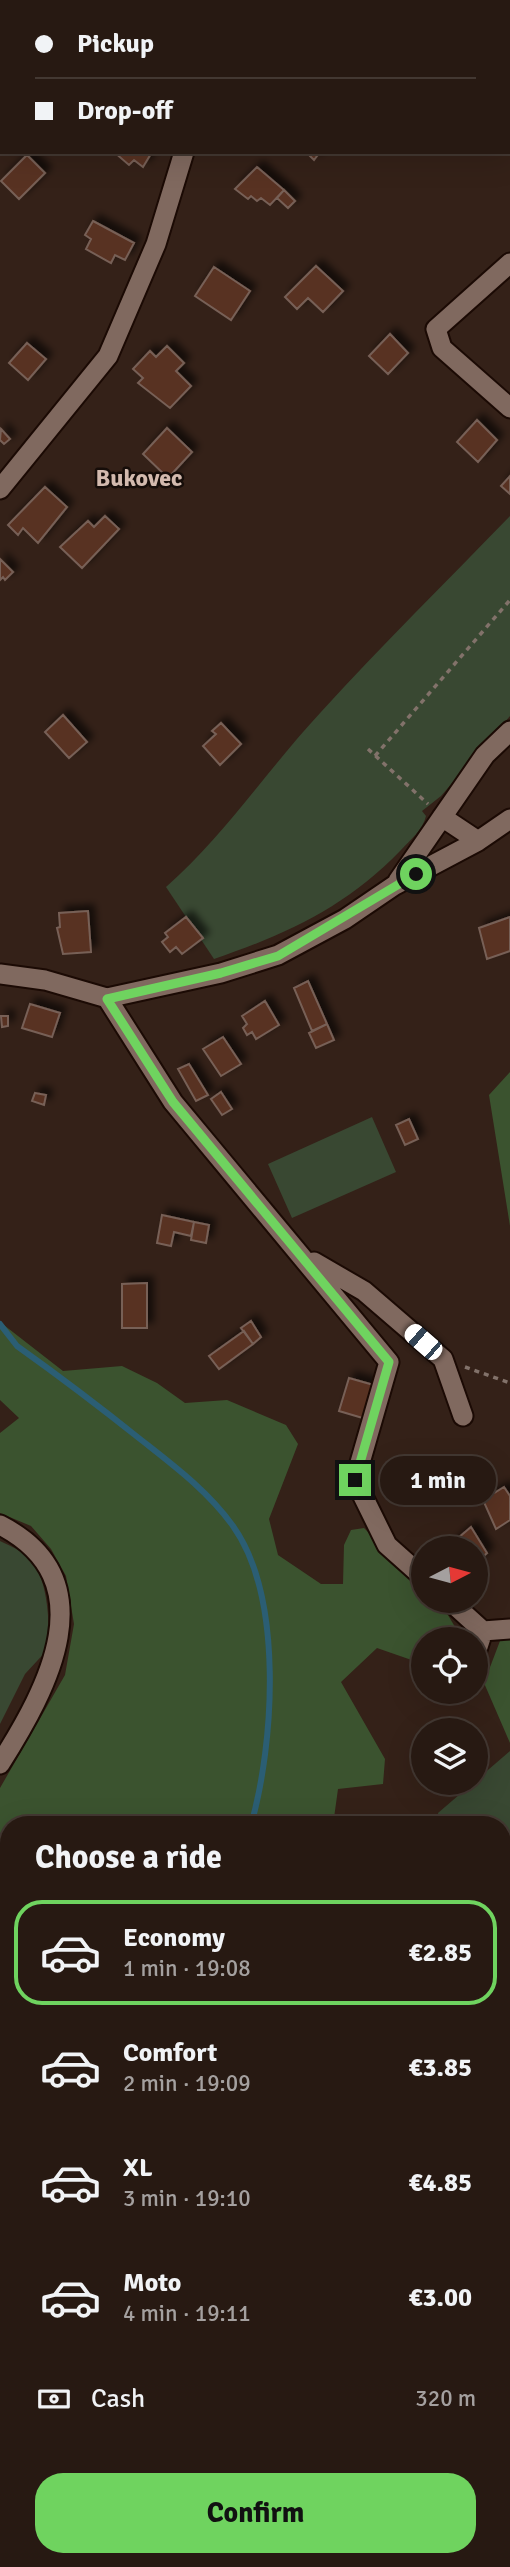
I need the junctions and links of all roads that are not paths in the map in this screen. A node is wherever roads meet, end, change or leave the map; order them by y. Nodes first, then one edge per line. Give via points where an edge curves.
1 (183, 154) edge
2 (510, 263) edge
3 (510, 408) edge
4 (0, 489) edge
5 (510, 731) edge
6 (442, 817) junction
7 (510, 819) edge
8 (478, 841) junction
9 (395, 885) junction
10 (0, 974) edge
11 (107, 999) junction
12 (304, 1256) junction
13 (463, 1416) dead end
14 (0, 1525) edge
15 (411, 1566) edge
16 (464, 1614) edge
17 (479, 1627) edge
18 (510, 1629) edge
19 (488, 1631) edge
20 (0, 1764) edge

1 - 4 street via 156,244 108,356
2 - 3 street via 436,329 442,348
5 - 6 street via 485,755
6 - 8 street
6 - 9 street
7 - 8 street
8 - 9 street
9 - 11 street via 278,956
10 - 11 street via 45,980
11 - 12 street via 173,1102
12 - 13 street via 363,1291 443,1359
12 - 15 street via 389,1362 355,1480 387,1545
14 - 20 street via 30,1542 48,1564 61,1600 61,1630 49,1669
16 - 17 street
18 - 19 street

